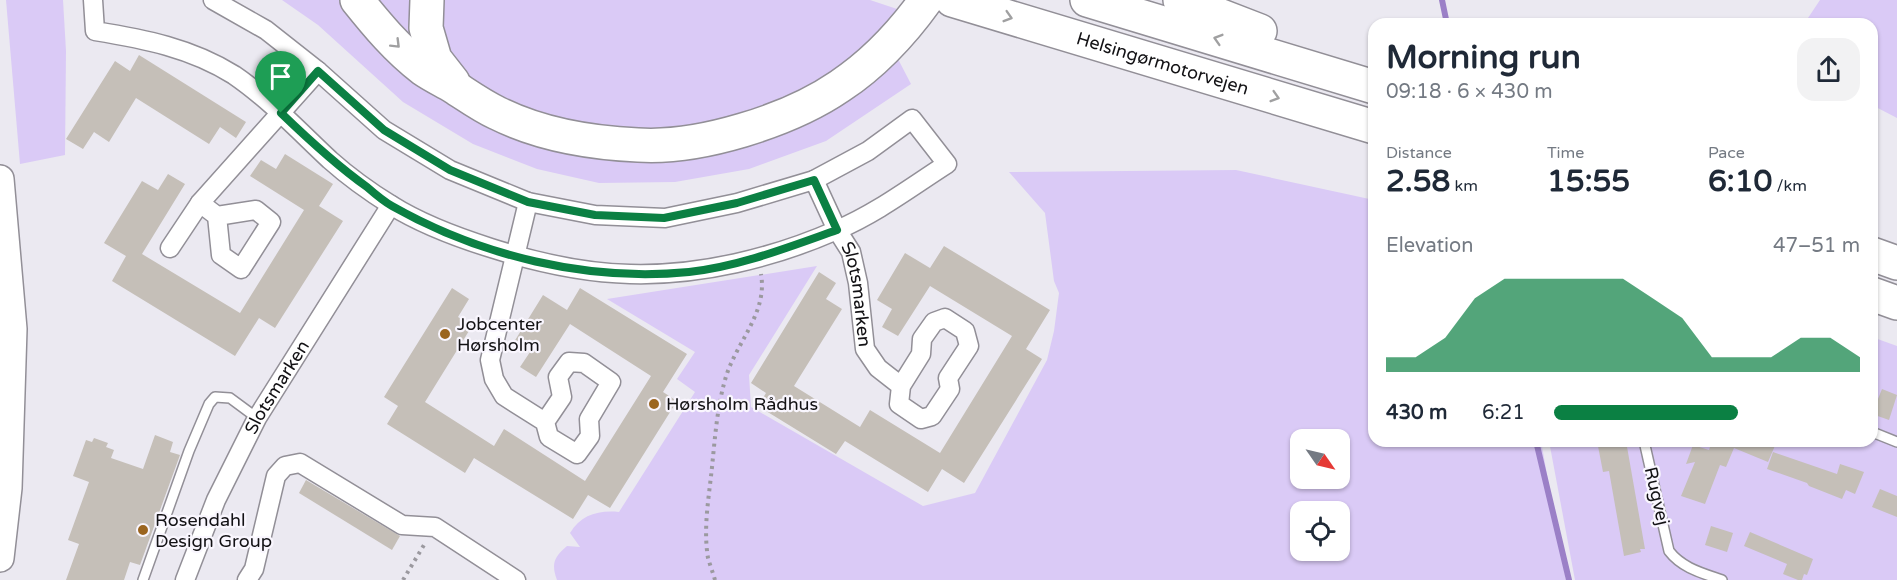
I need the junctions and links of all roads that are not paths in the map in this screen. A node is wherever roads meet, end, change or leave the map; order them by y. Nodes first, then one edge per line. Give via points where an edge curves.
1 (93, 0) edge
2 (213, 0) edge
3 (357, 0) edge
4 (427, 0) edge
5 (926, 0) edge
6 (952, 0) edge
7 (1086, 0) edge
8 (1180, 0) edge
9 (1368, 67) edge
10 (318, 71) junction
11 (1368, 85) edge
12 (460, 91) junction
13 (281, 113) junction
14 (1368, 125) edge
15 (0, 179) edge
16 (814, 180) junction
17 (200, 202) junction
18 (528, 202) junction
19 (391, 206) junction
20 (217, 216) dead end
21 (837, 230) junction
22 (171, 248) dead end
23 (515, 256) junction
24 (1878, 256) edge
25 (1897, 263) edge
26 (1878, 296) edge
27 (1897, 303) edge
28 (901, 386) junction
29 (257, 418) junction
30 (545, 422) junction
31 (1878, 434) edge
32 (1897, 442) edge
33 (1645, 447) edge
34 (0, 558) edge
35 (189, 579) edge
36 (143, 580) edge
37 (247, 580) edge
38 (516, 580) edge
39 (1722, 580) edge

1 - 13 street, Slotsmarken via 95,31 149,39 190,52 234,75
2 - 10 street, Slotsmarken via 266,30
3 -> 12 highway via 398,47
4 - 12 highway via 426,28 435,59
5 - 12 highway via 886,48 840,86 793,111 746,129 692,142 640,146 586,139 498,114
6 -> 14 highway, Helsingørmotorvejen
11 -> 7 highway
8 - 9 highway
10 - 13 street
10 - 18 street, Slotsmarken via 384,130 450,170
13 - 17 street
13 - 19 street, Slotsmarken via 332,162
15 - 34 main road via 13,329 8,488
16 - 18 street, Slotsmarken via 737,203 664,218 595,215
16 - 21 street, Slotsmarken
16 - 21 street, Slotsmarken via 868,151 912,118 947,164 883,206
17 - 20 street
17 - 22 street
18 - 23 street
19 - 23 street, Slotsmarken via 453,237
19 - 29 street, Slotsmarken
21 - 23 street, Slotsmarken via 759,258 690,272 630,274 573,269
21 - 28 street, Slotsmarken via 851,252 865,348 878,368
23 - 30 street via 490,360 494,379 504,396
24 - 25 highway
26 - 27 highway
28 - 28 street via 921,354 922,339 934,322 945,318 965,331 969,346 948,378 950,390 932,416 921,419 899,404
29 - 35 street, Slotsmarken via 216,500
29 - 36 lane via 230,398 215,397 209,404
30 - 30 street via 562,397 558,377 569,362 584,363 611,382 589,419 590,436 577,454 549,437
31 - 32 lane
33 - 39 lane, Rugvej via 1669,551 1677,561
37 - 38 street via 254,568 276,476 285,466 300,463 402,525 435,527

